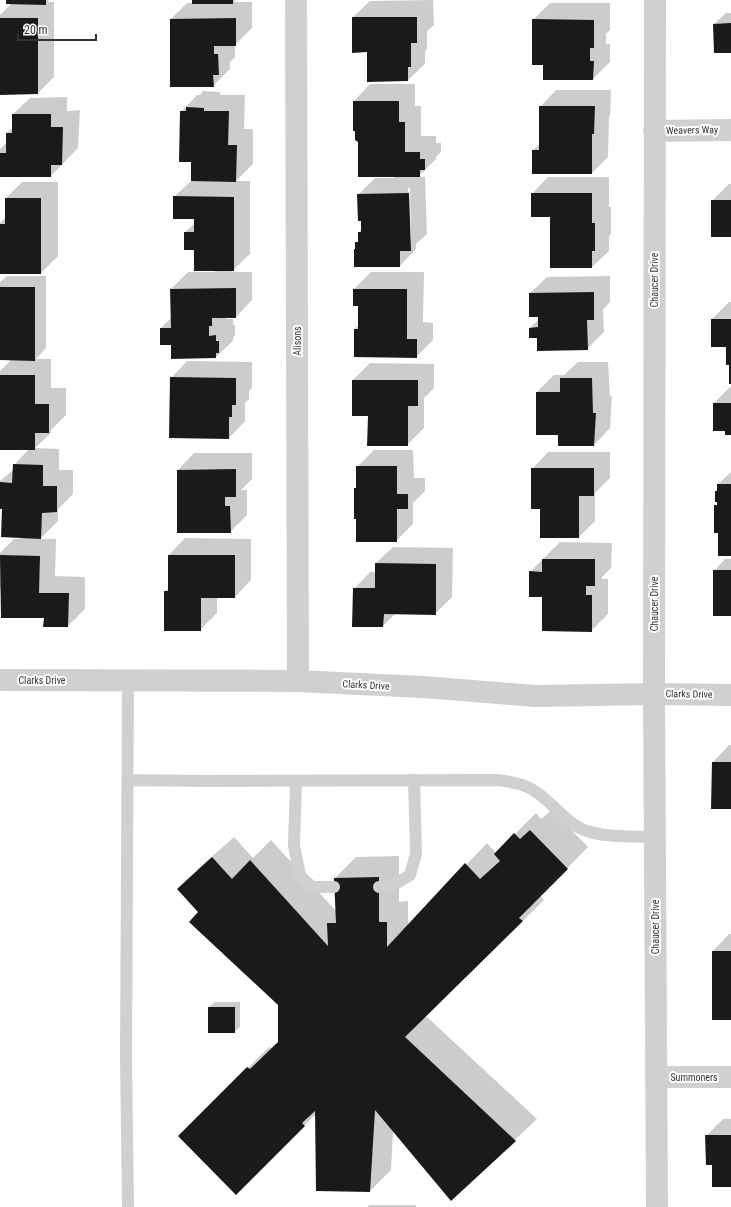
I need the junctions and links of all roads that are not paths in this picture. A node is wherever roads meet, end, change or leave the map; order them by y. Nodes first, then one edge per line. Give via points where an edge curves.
1 (296, 0) edge
2 (655, 0) edge
3 (654, 130) junction
4 (731, 130) edge
5 (0, 680) edge
6 (128, 681) junction
7 (298, 681) junction
8 (654, 694) junction
9 (731, 694) edge
10 (128, 780) junction
11 (414, 780) junction
12 (296, 781) junction
13 (655, 837) junction
14 (334, 887) dead end
15 (379, 887) dead end
16 (731, 1076) edge
17 (656, 1077) junction
18 (128, 1207) edge
19 (657, 1207) edge

1 - 7 street, Alisons
2 - 3 street, Chaucer Drive
3 - 4 street, Weavers Way
3 - 8 street, Chaucer Drive
5 - 6 street, Clarks Drive
6 - 7 street, Clarks Drive
6 - 10 lane
7 - 8 street, Clarks Drive via 535,696
8 - 9 street, Clarks Drive
8 - 13 street, Chaucer Drive
10 - 12 lane
10 - 18 lane
11 - 12 lane
11 - 13 lane via 498,780 520,784 536,792 583,830 604,835
11 - 15 lane via 416,854 410,876 390,887
12 - 14 lane via 294,845 300,876 312,887
13 - 17 street, Chaucer Drive
16 - 17 street, Summoners
17 - 19 street, Chaucer Drive

